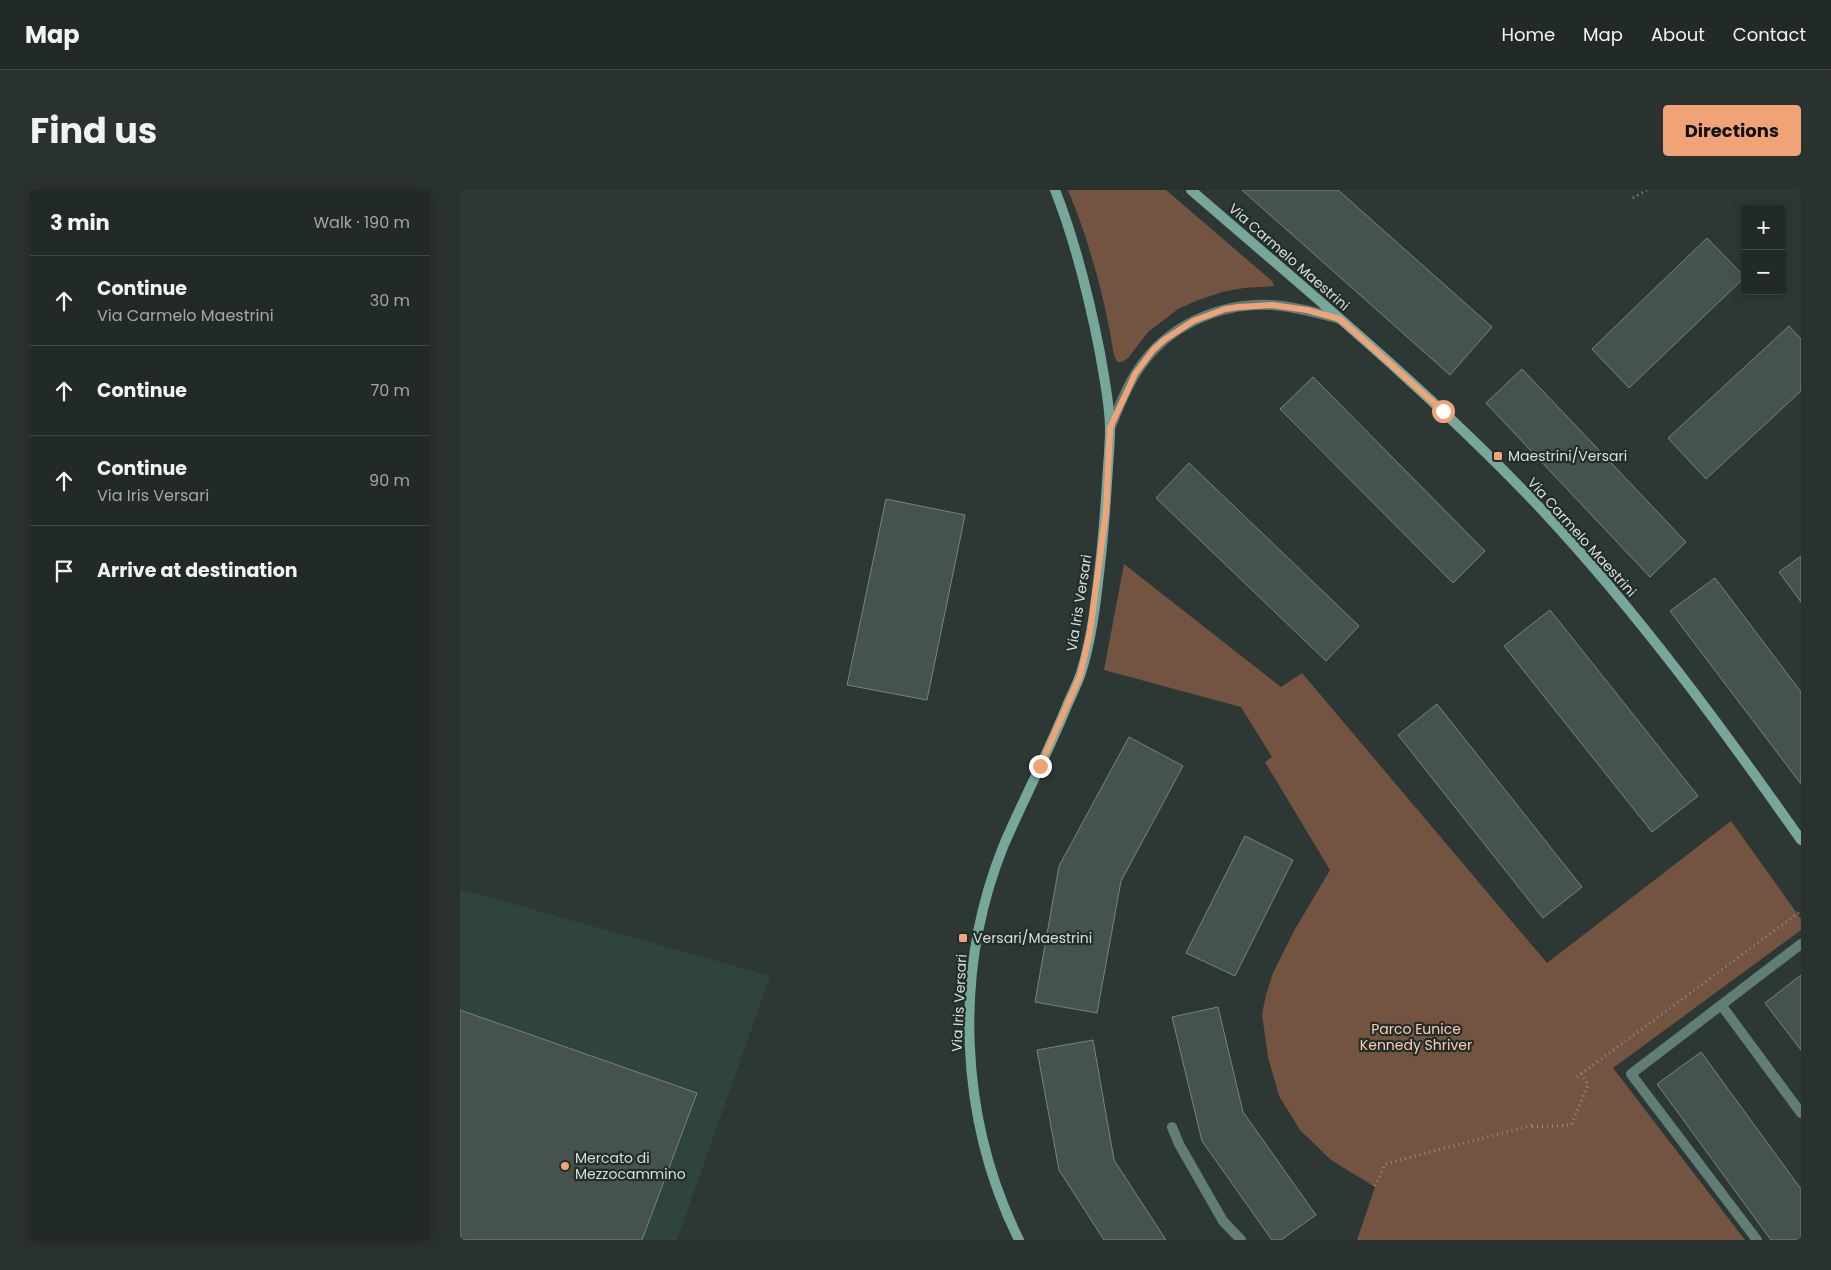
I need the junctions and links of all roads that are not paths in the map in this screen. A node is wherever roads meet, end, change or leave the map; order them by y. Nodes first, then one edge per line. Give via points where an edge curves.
1 (1055, 190) edge
2 (1191, 190) edge
3 (1340, 319) junction
4 (1110, 428) junction
5 (1801, 840) edge
6 (1801, 944) edge
7 (1722, 1006) junction
8 (1801, 1113) edge
9 (1172, 1127) dead end
10 (1019, 1240) edge
11 (1241, 1240) edge
12 (1757, 1240) edge

1 - 4 street, Via Iris Versari via 1089,298
2 - 3 street, Via Carmelo Maestrini
3 - 4 street via 1289,307 1257,305 1225,309 1193,321 1164,340 1135,374
3 - 5 street, Via Carmelo Maestrini via 1443,411 1579,551 1677,671
4 - 10 street, Via Iris Versari via 1102,548 1085,658 994,872 980,920 973,968 970,1044 976,1103 993,1178
6 - 7 street
7 - 8 street
7 - 12 street via 1631,1074
9 - 11 street via 1223,1221

